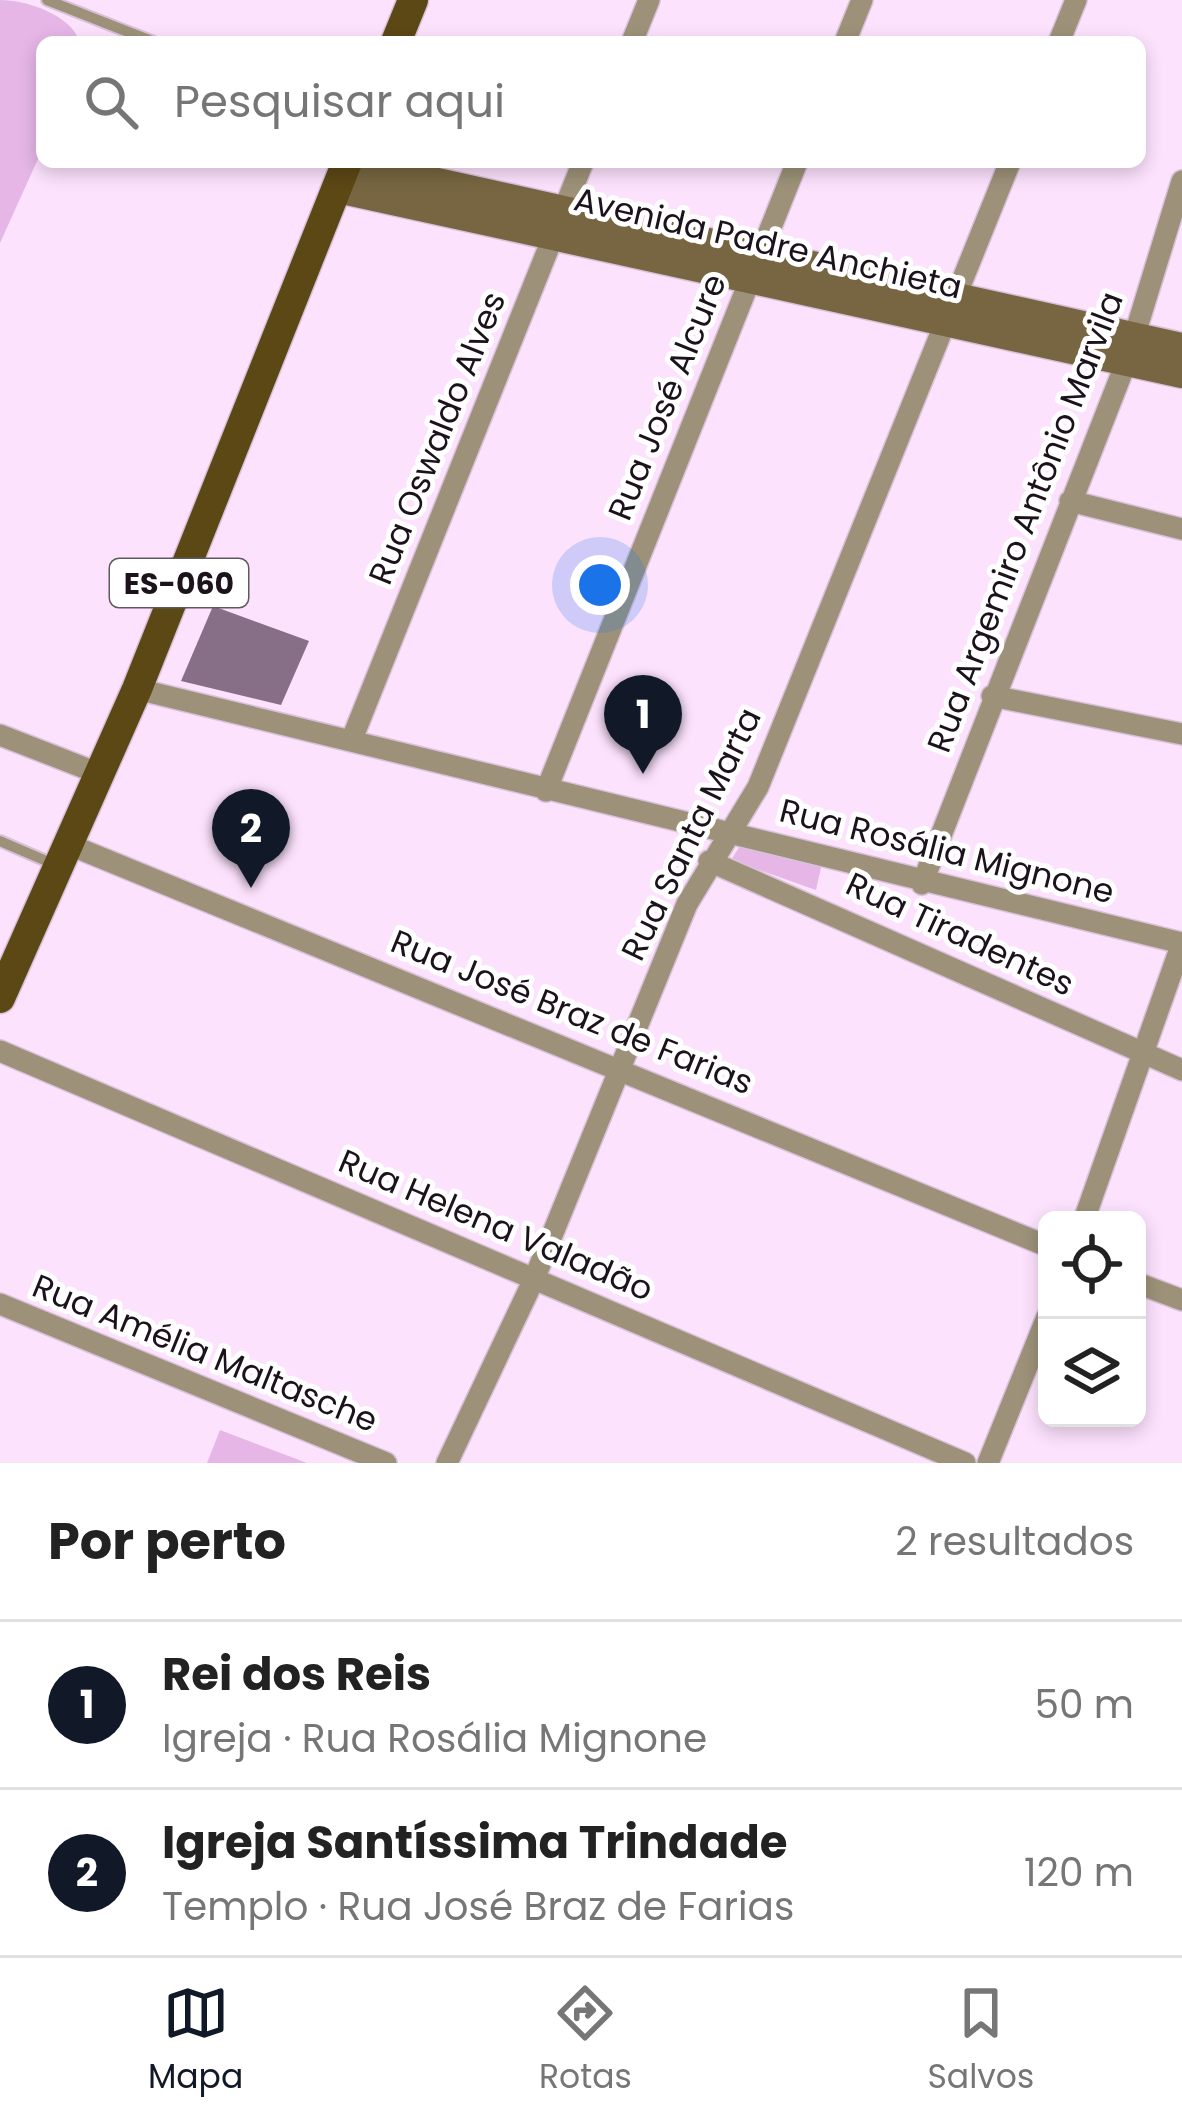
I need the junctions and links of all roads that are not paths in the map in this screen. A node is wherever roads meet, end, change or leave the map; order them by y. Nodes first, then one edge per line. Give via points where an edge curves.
1 (47, 0) edge
2 (412, 0) edge
3 (649, 0) edge
4 (862, 0) edge
5 (1076, 0) edge
6 (139, 36) edge
7 (398, 36) edge
8 (634, 36) edge
9 (847, 36) edge
10 (1061, 36) edge
11 (581, 168) edge
12 (795, 168) edge
13 (1008, 168) edge
14 (344, 171) edge
15 (1182, 181) edge
16 (559, 221) junction
17 (755, 267) junction
18 (950, 309) junction
19 (1130, 348) junction
20 (1182, 348) edge
21 (1182, 373) edge
22 (1070, 501) junction
23 (1182, 529) edge
24 (136, 689) junction
25 (992, 697) junction
26 (1182, 734) edge
27 (352, 739) junction
28 (2, 742) edge
29 (100, 774) junction
30 (545, 791) junction
31 (732, 831) junction
32 (0, 841) edge
33 (65, 856) junction
34 (709, 861) junction
35 (922, 884) junction
36 (1182, 943) edge
37 (0, 998) edge
38 (0, 1051) edge
39 (1144, 1055) junction
40 (620, 1066) junction
41 (1182, 1070) edge
42 (1087, 1211) edge
43 (1038, 1242) edge
44 (535, 1277) junction
45 (1146, 1286) edge
46 (1182, 1300) edge
47 (0, 1304) edge
48 (1046, 1319) edge
49 (386, 1463) edge
50 (447, 1463) edge
51 (965, 1463) edge
52 (988, 1463) edge

1 - 6 lane
2 - 7 main road
3 - 8 street
4 - 9 street
5 - 10 street
11 - 16 street, Rua Oswaldo Alves
12 - 17 street, Rua José Alcure
13 - 18 street, Rua Santa Marta
14 - 16 street, Avenida Padre Anchieta
14 - 24 main road, ES-060
15 - 19 street, Rua Argemiro Antônio Marvila
16 - 17 street, Avenida Padre Anchieta
16 - 27 street, Rua Oswaldo Alves
17 - 18 street, Avenida Padre Anchieta
17 - 30 street, Rua José Alcure
18 - 19 street, Avenida Padre Anchieta
18 - 31 street, Rua Santa Marta via 758,788
19 - 20 street, Avenida Padre Anchieta
19 - 21 street, Avenida Padre Anchieta
19 - 22 street, Rua Argemiro Antônio Marvila
22 - 23 street
22 - 25 street, Rua Argemiro Antônio Marvila
24 - 27 street, Rua Rosália Mignone
24 - 29 main road, ES-060
25 - 26 street
25 - 35 street, Rua Argemiro Antônio Marvila
27 - 30 street, Rua Rosália Mignone
28 - 29 street
29 - 33 main road, ES-060
30 - 31 street, Rua Rosália Mignone
31 - 34 street, Rua Santa Marta
31 - 35 street, Rua Rosália Mignone
32 - 33 lane
33 - 37 main road, ES-060
33 - 40 street, Rua José Braz de Farias
34 - 39 street, Rua Tiradentes
34 - 40 street, Rua Santa Marta
35 - 36 street, Rua Rosália Mignone
36 - 39 street
38 - 44 street, Rua Helena Valadão
39 - 41 street, Rua Tiradentes
39 - 42 street
40 - 43 street, Rua José Braz de Farias
40 - 44 street, Rua Santa Marta
44 - 50 street, Rua Santa Marta
44 - 51 street, Rua Helena Valadão
45 - 46 street
47 - 49 street, Rua Amélia Maltasche
48 - 52 street

